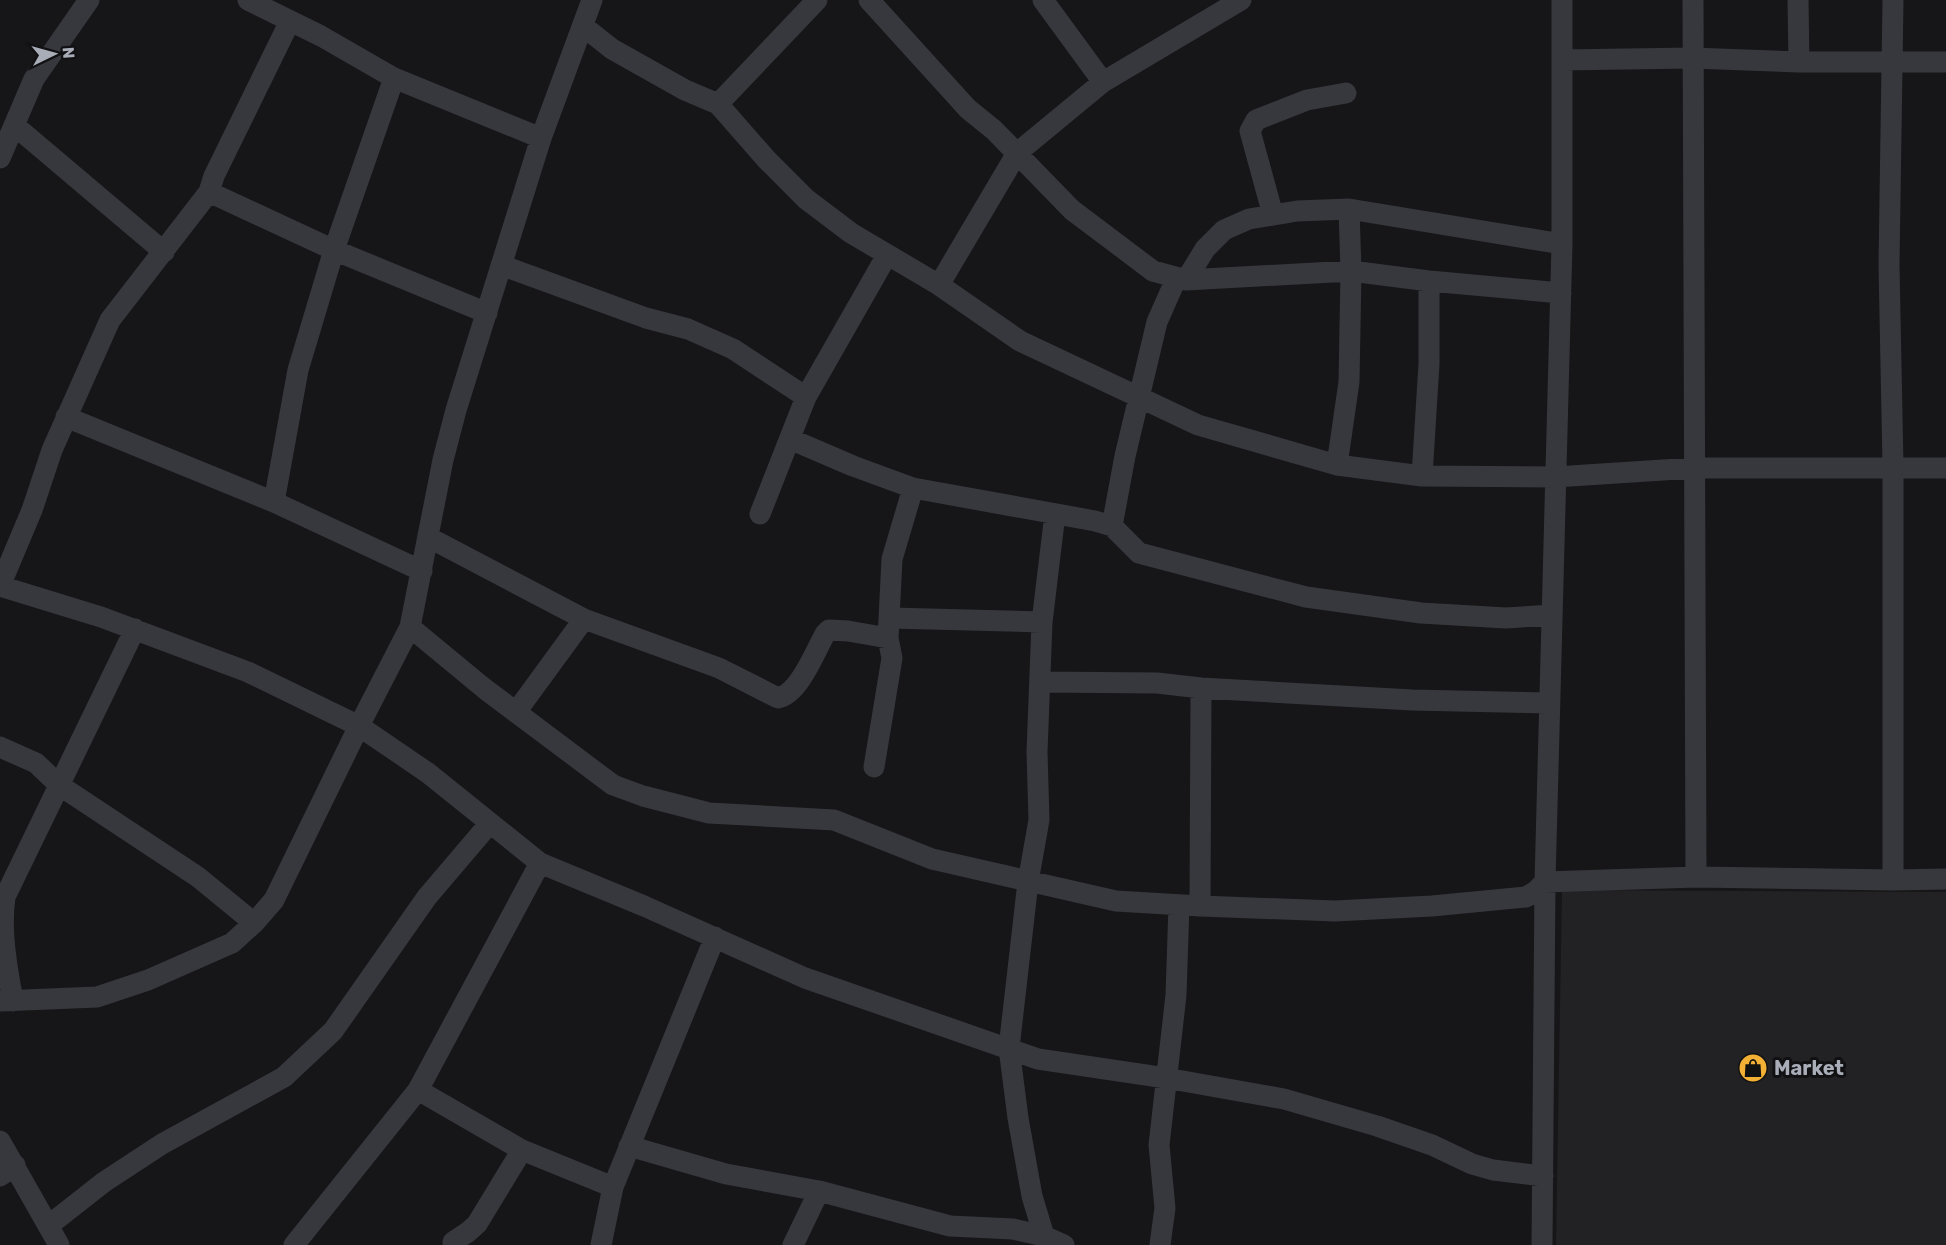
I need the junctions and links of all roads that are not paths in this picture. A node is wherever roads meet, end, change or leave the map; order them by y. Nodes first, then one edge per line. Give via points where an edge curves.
1 (88, 0) edge
2 (248, 0) edge
3 (817, 0) edge
4 (869, 0) edge
5 (1042, 0) edge
6 (1241, 0) edge
7 (1562, 0) edge
8 (1693, 0) edge
9 (1798, 0) edge
10 (1893, 0) edge
11 (591, 1) edge
12 (290, 21) junction
13 (583, 26) junction
14 (1692, 58) junction
15 (1563, 60) junction
16 (1798, 62) junction
17 (1946, 62) edge
18 (1892, 63) junction
19 (394, 78) junction
20 (1103, 82) junction
21 (1346, 93) dead end
22 (718, 104) junction
23 (14, 125) junction
24 (541, 138) junction
25 (1017, 153) junction
26 (0, 158) edge
27 (209, 192) junction
28 (1349, 209) junction
29 (1273, 215) junction
30 (1562, 244) junction
31 (334, 250) junction
32 (164, 252) junction
33 (887, 255) junction
34 (501, 265) junction
35 (1351, 271) junction
36 (1181, 280) junction
37 (1429, 281) junction
38 (939, 285) junction
39 (1561, 293) junction
40 (488, 313) junction
41 (1140, 396) junction
42 (806, 397) junction
43 (66, 417) junction
44 (790, 439) junction
45 (1336, 465) junction
46 (1893, 466) junction
47 (1694, 468) junction
48 (1946, 468) edge
49 (1422, 476) junction
50 (1554, 477) junction
51 (913, 488) junction
52 (274, 502) junction
53 (760, 514) dead end
54 (1055, 514) junction
55 (1112, 526) junction
56 (428, 537) junction
57 (422, 571) junction
58 (0, 586) edge
59 (1552, 615) junction
60 (584, 619) junction
61 (1042, 622) junction
62 (410, 627) junction
63 (889, 628) junction
64 (135, 629) junction
65 (1041, 682) junction
66 (1201, 688) junction
67 (1549, 703) junction
68 (516, 712) junction
69 (359, 726) junction
70 (0, 747) edge
71 (874, 767) dead end
72 (59, 785) junction
73 (489, 823) junction
74 (540, 863) junction
75 (1696, 877) junction
76 (1946, 879) edge
77 (1893, 880) junction
78 (1028, 882) junction
79 (1545, 882) junction
80 (1190, 906) junction
81 (254, 923) junction
82 (715, 937) junction
83 (7, 1001) edge
84 (1009, 1048) junction
85 (1166, 1078) junction
86 (418, 1090) junction
87 (0, 1141) edge
88 (629, 1146) junction
89 (522, 1150) junction
90 (7, 1171) edge
91 (1543, 1176) junction
92 (613, 1187) junction
93 (819, 1191) junction
94 (48, 1226) junction
95 (1044, 1236) junction
96 (453, 1242) dead end
97 (58, 1245) edge
98 (294, 1245) edge
99 (601, 1245) edge
100 (793, 1245) edge
101 (1064, 1245) edge
102 (1160, 1245) edge
103 (1542, 1245) edge

1 - 23 street via 34,79
2 - 12 street
3 - 22 street
4 - 25 street via 968,109
5 - 20 street
6 - 20 street
7 - 15 street
8 - 14 street
9 - 16 street
10 - 18 street
11 - 13 street
12 - 19 street
12 - 27 street
13 - 22 street via 612,50
13 - 24 street
14 - 15 street
14 - 16 street
14 - 47 street
15 - 30 street
16 - 18 street
17 - 18 street
18 - 46 street via 1889,265
19 - 24 street
19 - 31 street
20 - 25 street
21 - 29 street via 1307,100 1256,120 1250,131
22 - 33 street via 806,199
23 - 26 street
23 - 32 street
24 - 34 street
25 - 36 street via 1072,210 1153,271
25 - 38 street
27 - 31 street
27 - 32 street
28 - 29 street
28 - 30 street
28 - 35 street
29 - 36 street via 1249,219 1224,230
30 - 39 street
31 - 40 street
31 - 52 street via 298,370
32 - 43 street via 110,320
33 - 38 street
33 - 42 street
34 - 40 street
34 - 42 street via 646,318 688,329 733,349
35 - 36 street
35 - 37 street
35 - 45 street via 1349,382
36 - 41 street via 1157,322
37 - 39 street
37 - 49 street
38 - 41 street via 1020,341
39 - 50 street
40 - 56 street via 456,410
41 - 45 street via 1198,425
41 - 55 street
42 - 44 street
43 - 52 street
43 - 58 street
44 - 51 street
44 - 53 street
45 - 49 street
46 - 47 street
46 - 48 street
46 - 77 street
47 - 50 street
47 - 75 street
49 - 50 street
50 - 59 street
51 - 54 street
51 - 63 street via 892,560
52 - 57 street
54 - 55 street
54 - 61 street
55 - 59 street via 1139,553 1306,597 1421,614 1506,618
56 - 57 street
56 - 60 street
57 - 62 street
58 - 64 street
59 - 67 street
60 - 63 street via 719,668 778,698 798,683 829,630
60 - 68 street
61 - 63 street
61 - 65 street
62 - 68 street
62 - 69 street
63 - 71 street via 892,658
64 - 69 street via 248,672
64 - 72 street
65 - 66 street via 1157,682
65 - 78 street via 1038,820
66 - 67 street
66 - 80 street
67 - 79 street
68 - 78 street via 613,785 643,796 709,813 834,820 932,859
69 - 73 street via 428,773
69 - 81 street via 274,900
70 - 72 street via 36,764
72 - 81 street via 198,877
72 - 83 street via 1,912
73 - 74 street
73 - 94 street via 427,897 333,1031 284,1077 162,1144 104,1182
74 - 82 street
74 - 86 street
75 - 77 street
75 - 79 street
76 - 77 street
78 - 80 street via 1116,901
78 - 84 street
79 - 80 street via 1526,897 1432,906 1335,911
79 - 91 street
80 - 85 street
81 - 83 street via 232,943 148,980 97,997
82 - 84 street via 804,978
82 - 88 street
84 - 85 street via 1038,1059
84 - 95 street via 1032,1196
85 - 91 street via 1284,1099 1432,1145 1472,1164
85 - 102 street via 1159,1145 1165,1208
86 - 89 street
86 - 98 street
87 - 90 street
88 - 92 street
88 - 93 street via 726,1174
89 - 92 street
89 - 96 street via 477,1224
90 - 94 street
91 - 103 street
92 - 99 street
93 - 95 street via 950,1226 1013,1229
93 - 100 street
94 - 97 street
95 - 101 street

